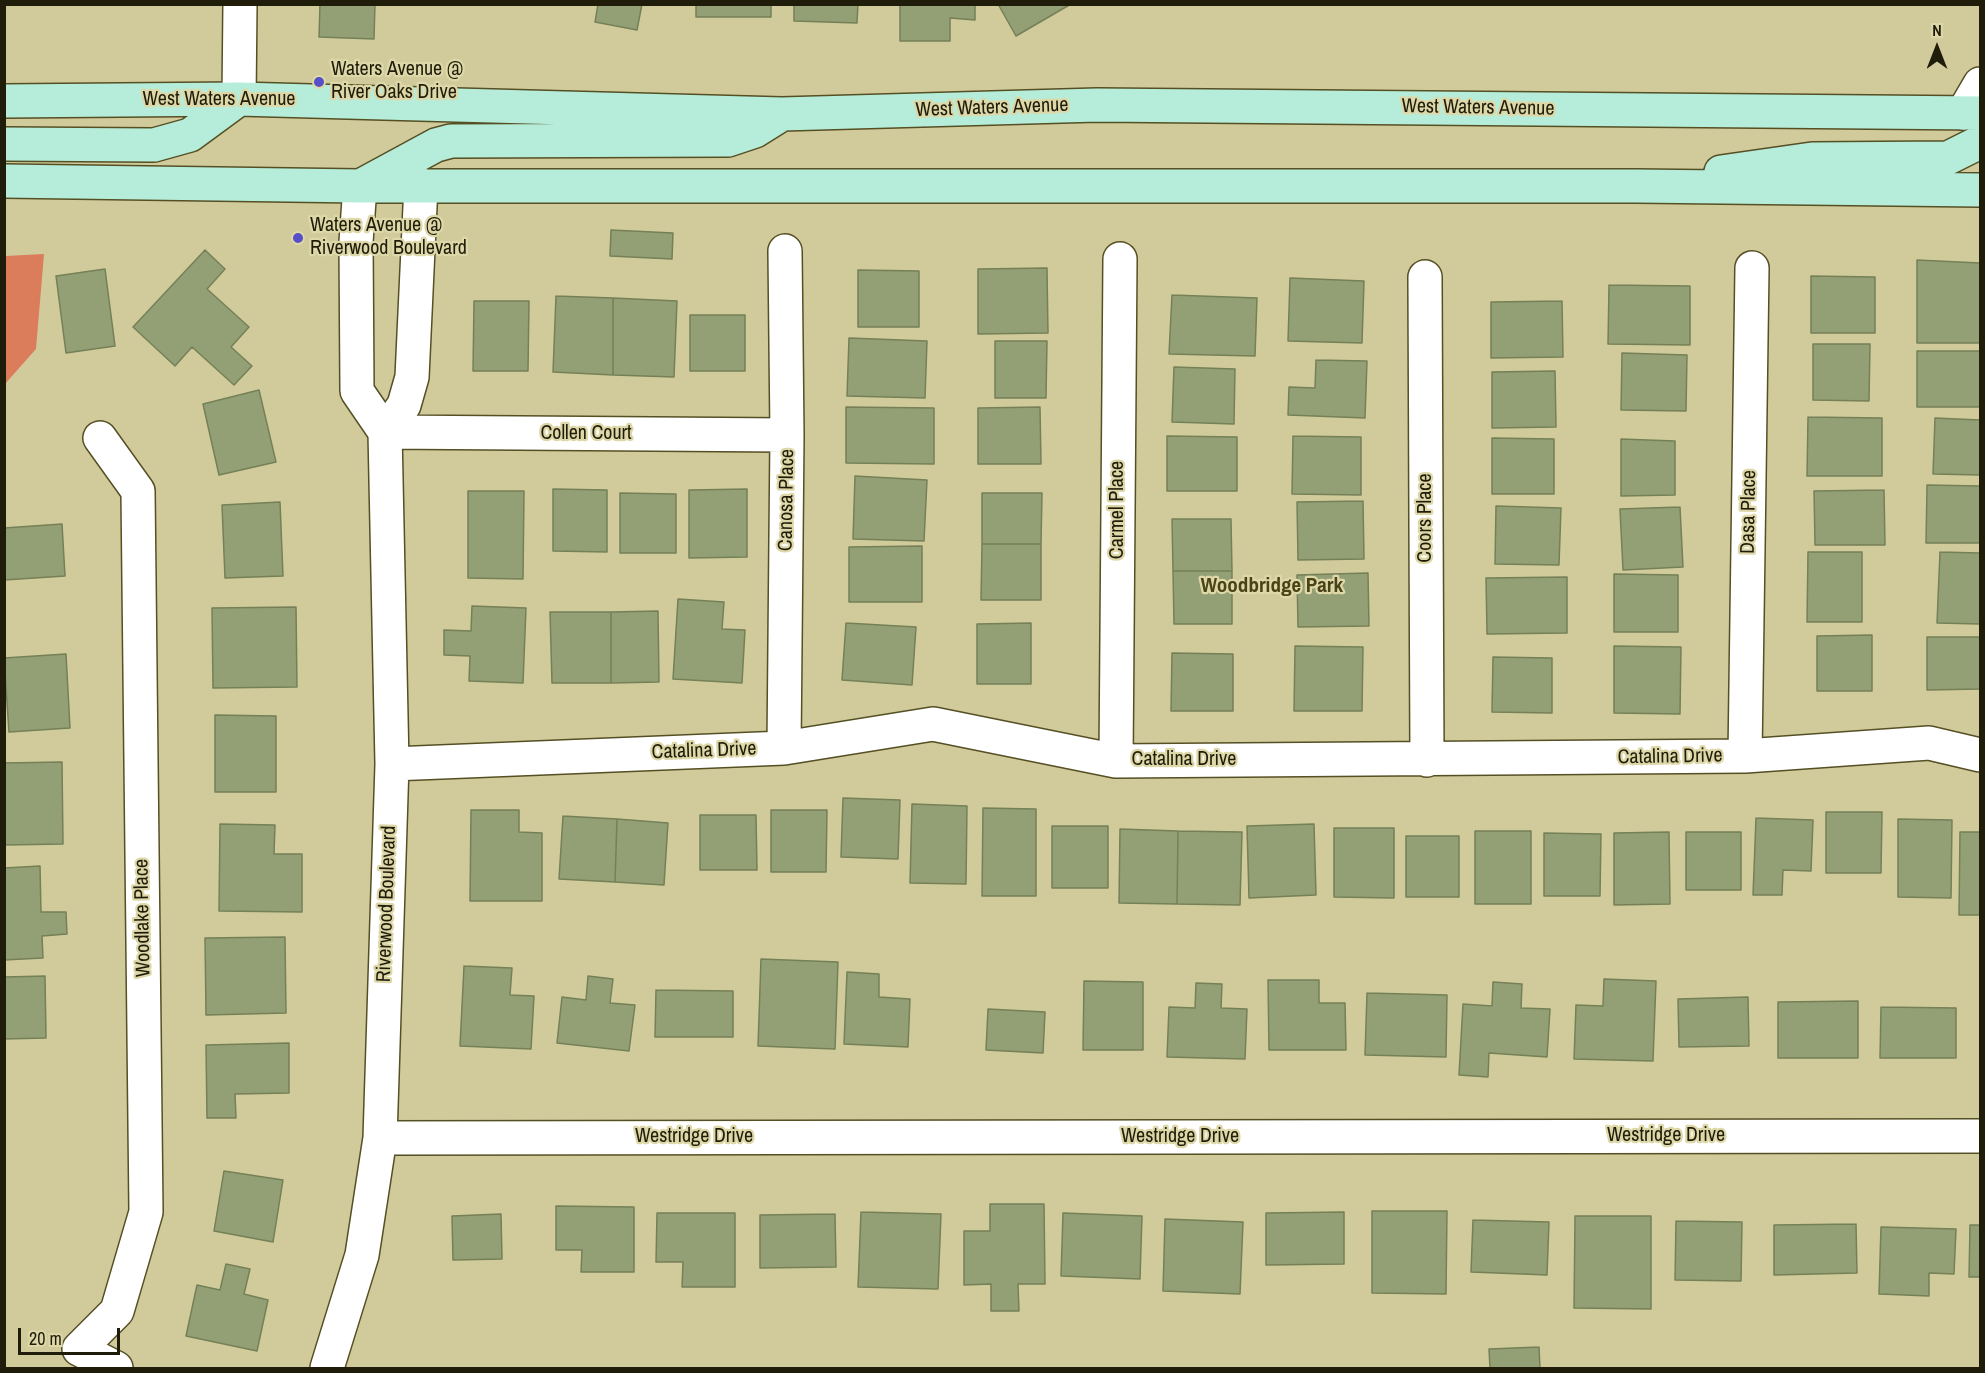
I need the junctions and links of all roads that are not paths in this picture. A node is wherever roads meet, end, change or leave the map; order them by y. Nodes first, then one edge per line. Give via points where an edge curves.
1 (240, 4) edge
2 (1980, 84) edge
3 (239, 99) junction
4 (4, 101) edge
5 (1972, 113) edge
6 (782, 114) junction
7 (1980, 142) edge
8 (4, 144) edge
9 (4, 181) edge
10 (421, 185) junction
11 (360, 186) junction
12 (1636, 186) junction
13 (1980, 190) edge
14 (785, 251) dead end
15 (1120, 259) dead end
16 (1752, 268) dead end
17 (1425, 277) dead end
18 (385, 432) junction
19 (787, 435) junction
20 (100, 438) dead end
21 (784, 748) junction
22 (1980, 755) edge
23 (1745, 756) junction
24 (1427, 760) junction
25 (1116, 761) junction
26 (392, 764) junction
27 (1980, 1136) edge
28 (380, 1138) junction
29 (116, 1368) edge
30 (327, 1368) edge

1 - 3 street
2 - 5 street
3 - 4 main road, West Waters Avenue
3 - 6 main road, West Waters Avenue
3 - 8 main road via 190,135 154,145
5 - 6 main road, West Waters Avenue via 1097,105
6 - 11 main road via 755,131 728,140 451,141 436,145
7 - 12 main road via 1948,158 1812,159
9 - 11 main road
10 - 11 main road
10 - 12 main road
10 - 18 street via 412,377 404,405
11 - 18 street via 356,242 357,391
12 - 13 main road
14 - 19 street, Canosa Place
15 - 25 street, Carmel Place
16 - 23 street, Dasa Place
17 - 24 street, Coors Place
18 - 19 street, Collen Court
18 - 26 street, Riverwood Boulevard
19 - 21 street, Canosa Place
20 - 29 street, Woodlake Place via 138,491 146,1212 117,1311 79,1349
21 - 25 street, Catalina Drive via 933,724
21 - 26 street, Catalina Drive
22 - 23 street, Catalina Drive via 1929,743
23 - 24 street, Catalina Drive
24 - 25 street, Catalina Drive
26 - 28 street, Riverwood Boulevard
27 - 28 street, Westridge Drive
28 - 30 street, Riverwood Boulevard via 362,1255

